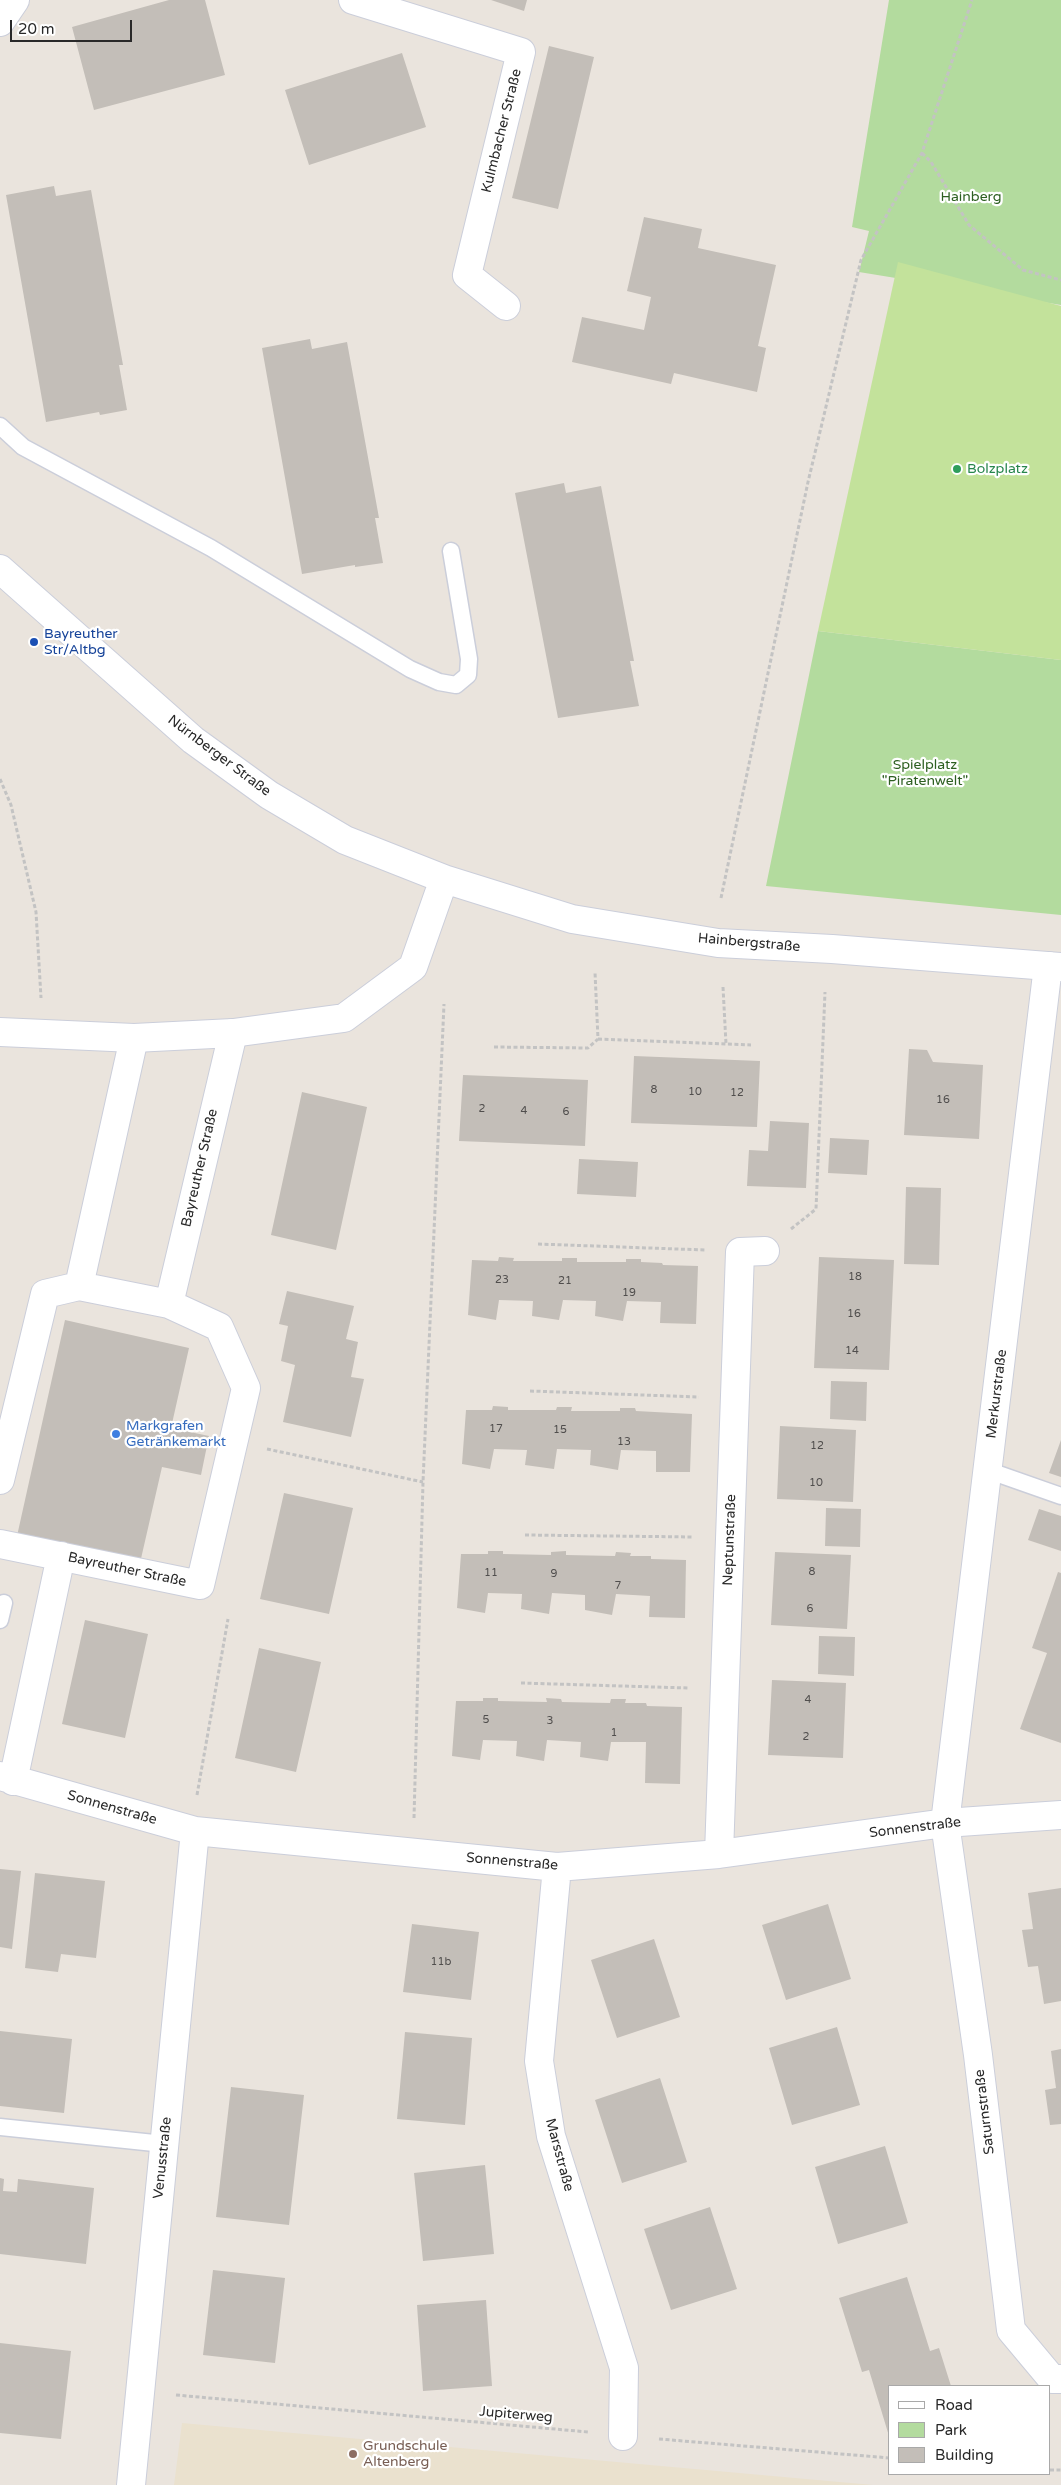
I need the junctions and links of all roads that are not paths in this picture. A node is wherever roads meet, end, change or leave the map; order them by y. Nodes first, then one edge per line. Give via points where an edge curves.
1 (15, 0) edge
2 (353, 0) edge
3 (0, 22) edge
4 (506, 306) dead end
5 (0, 426) edge
6 (451, 551) dead end
7 (0, 569) edge
8 (444, 879) junction
9 (1054, 967) edge
10 (0, 1032) edge
11 (232, 1033) junction
12 (134, 1038) junction
13 (753, 1252) road end
14 (79, 1286) junction
15 (168, 1304) junction
16 (988, 1470) junction
17 (0, 1480) edge
18 (1061, 1496) edge
19 (0, 1544) edge
20 (61, 1556) junction
21 (4, 1603) dead end
22 (0, 1620) edge
23 (7, 1778) edge
24 (1061, 1816) edge
25 (945, 1823) junction
26 (195, 1831) junction
27 (719, 1854) junction
28 (558, 1867) junction
29 (0, 2127) edge
30 (164, 2144) junction
31 (1061, 2379) edge
32 (623, 2436) road end
33 (131, 2485) edge

1 - 3 street
2 - 4 street, Kulmbacher Straße via 521,52 467,275
5 - 6 lane via 23,446 211,548 410,669 439,682 456,685 468,675 469,659
7 - 8 street, Nürnberger Straße via 192,740 269,795 345,840
8 - 9 street, Hainbergstraße via 572,919 718,943
8 - 11 street via 413,967 344,1018
9 - 16 street, Merkurstraße
10 - 12 street
11 - 12 street
11 - 15 street, Bayreuther Straße
12 - 14 street
13 - 27 street, Neptunstraße via 735,1399
14 - 15 street, Bayreuther Straße
14 - 17 street, Bayreuther Straße via 45,1294
15 - 20 street, Bayreuther Straße via 219,1326 246,1388 200,1585
16 - 18 lane
16 - 25 street, Merkurstraße
19 - 20 street, Bayreuther Straße
20 - 23 street
21 - 22 lane
23 - 26 street, Sonnenstraße
24 - 25 street, Sonnenstraße
25 - 27 street, Sonnenstraße
25 - 31 street, Saturnstraße via 978,2055 1011,2330 1052,2379
26 - 28 street, Sonnenstraße
26 - 30 street, Venusstraße
27 - 28 street, Sonnenstraße
28 - 32 street, Marsstraße via 539,2060 551,2136 624,2368
29 - 30 lane
30 - 33 street, Venusstraße

